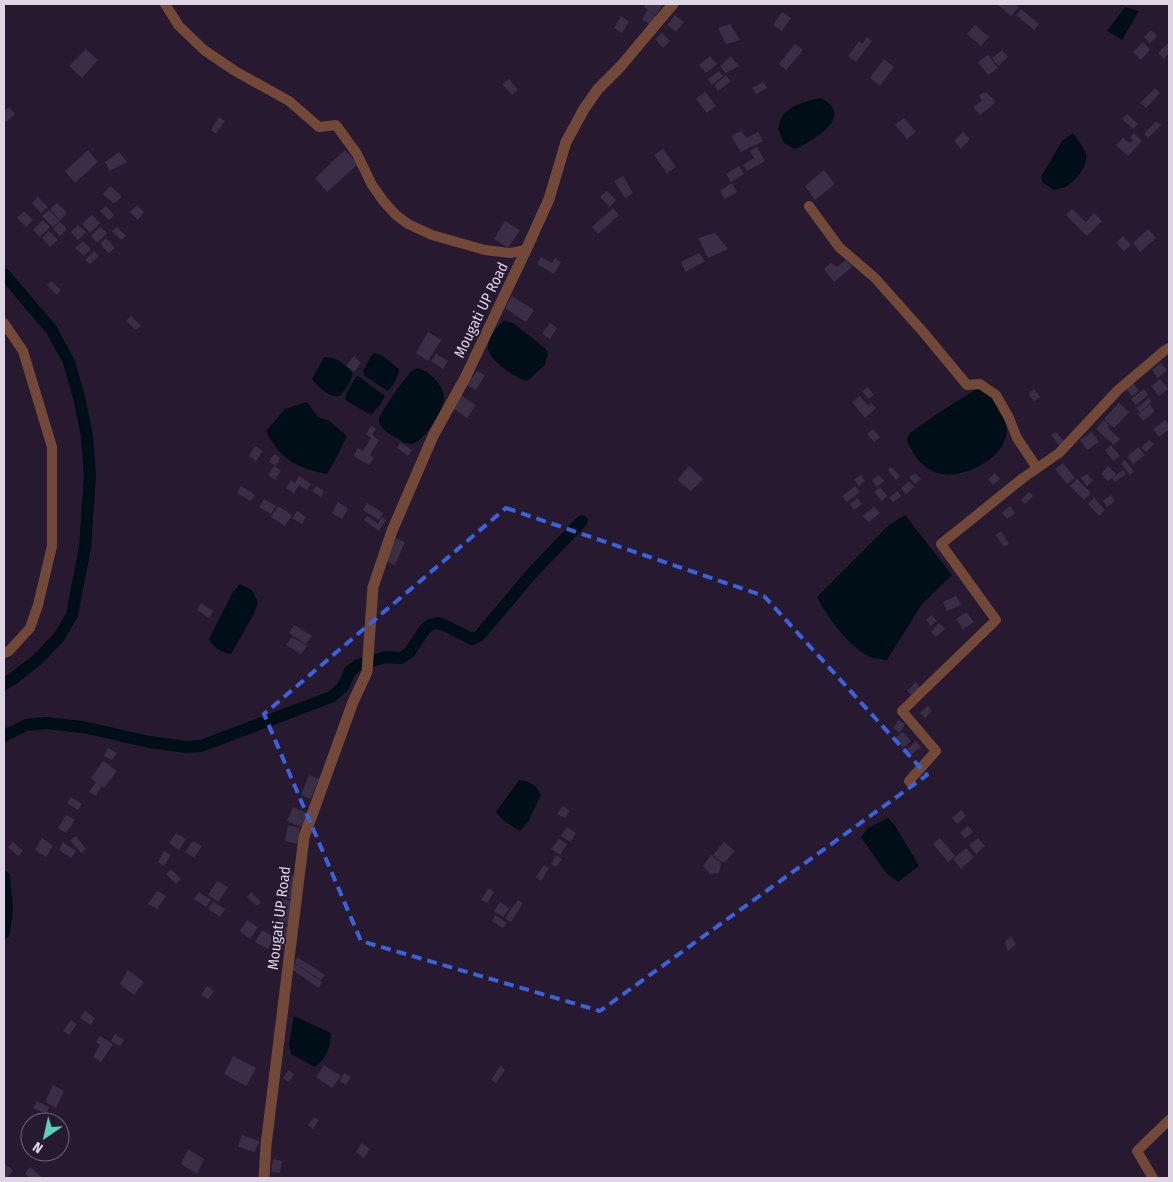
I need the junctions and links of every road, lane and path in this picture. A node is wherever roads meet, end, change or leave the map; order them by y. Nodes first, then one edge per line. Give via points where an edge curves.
1 (165, 4) edge
2 (673, 4) edge
3 (809, 206) dead end
4 (526, 250) junction
5 (4, 323) edge
6 (1169, 348) edge
7 (1036, 468) junction
8 (4, 654) edge
9 (909, 781) dead end
10 (1169, 1120) edge
11 (264, 1178) edge
12 (1152, 1178) edge

1 - 4 street via 179,26 210,55 289,101 319,127 336,125 384,202 408,224 432,235 485,250 510,253
2 - 4 street, Mougati UP Road via 584,109 566,142 549,198
3 - 7 street via 839,247 875,278 967,385 980,384 996,395
4 - 11 street, Mougati UP Road via 465,378 433,436 392,531 373,587 367,672 304,837
5 - 8 street via 23,351 52,448 52,546 30,628
6 - 7 street via 1118,390 1058,453
7 - 9 street via 941,544 996,620 902,711 936,751
10 - 12 street via 1137,1151

